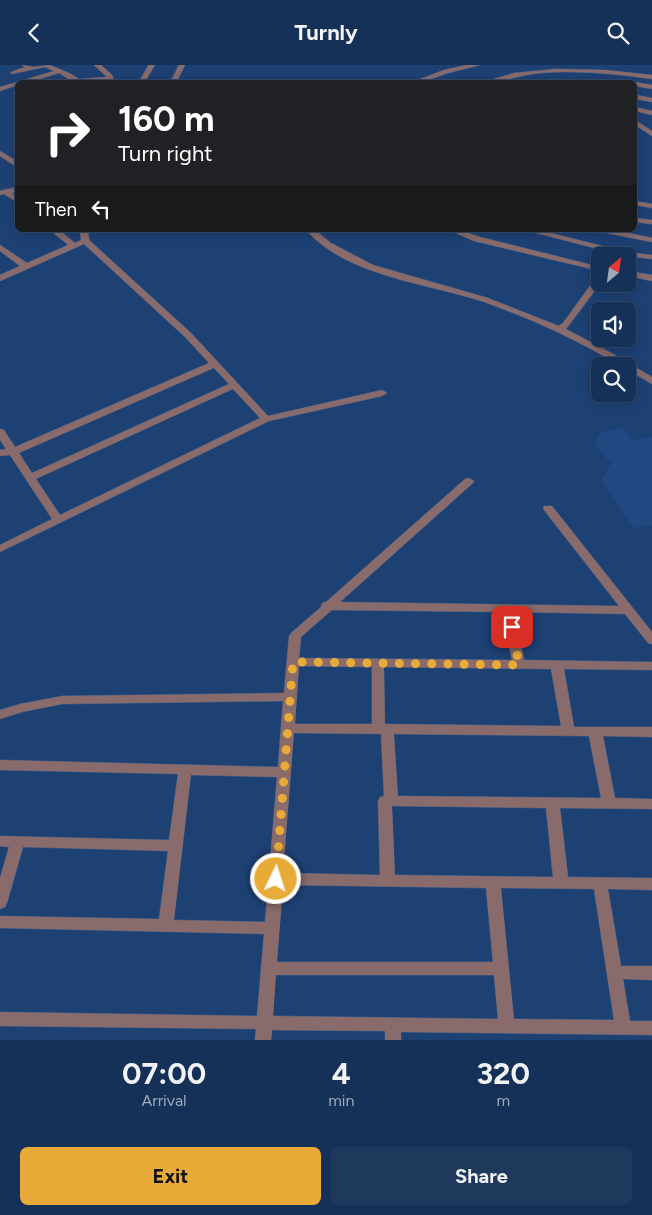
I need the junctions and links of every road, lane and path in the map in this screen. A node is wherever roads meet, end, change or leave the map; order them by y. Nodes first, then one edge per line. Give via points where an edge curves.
1 (45, 65) edge
2 (97, 65) edge
3 (152, 65) edge
4 (182, 65) edge
5 (463, 65) edge
6 (477, 65) edge
7 (28, 66) edge
8 (60, 71) junction
9 (13, 73) dead end
10 (69, 75) junction
11 (652, 77) edge
12 (28, 80) edge
13 (56, 80) edge
14 (76, 80) edge
15 (111, 80) edge
16 (143, 80) edge
17 (174, 80) edge
18 (411, 80) edge
19 (422, 80) edge
20 (495, 80) edge
21 (15, 84) edge
22 (637, 84) edge
23 (652, 87) edge
24 (0, 89) edge
25 (637, 97) edge
26 (652, 100) edge
27 (637, 109) edge
28 (652, 113) edge
29 (637, 123) edge
30 (652, 134) edge
31 (0, 153) edge
32 (15, 164) edge
33 (0, 184) edge
34 (15, 187) edge
35 (15, 189) edge
36 (2, 192) edge
37 (15, 199) edge
38 (637, 203) edge
39 (652, 206) edge
40 (637, 220) edge
41 (652, 222) edge
42 (56, 232) edge
43 (84, 232) edge
44 (312, 232) edge
45 (323, 232) edge
46 (458, 232) edge
47 (537, 232) edge
48 (611, 232) edge
49 (652, 240) edge
50 (85, 241) junction
51 (74, 246) junction
52 (0, 247) edge
53 (652, 257) edge
54 (26, 267) junction
55 (591, 267) edge
56 (636, 275) edge
57 (0, 278) edge
58 (652, 278) edge
59 (591, 290) edge
60 (563, 327) junction
61 (216, 365) junction
62 (652, 373) edge
63 (652, 381) edge
64 (236, 385) junction
65 (382, 393) dead end
66 (266, 419) junction
67 (0, 433) edge
68 (14, 451) junction
69 (0, 453) edge
70 (31, 478) junction
71 (469, 481) dead end
72 (548, 508) dead end
73 (57, 519) junction
74 (1, 546) edge
75 (326, 606) junction
76 (508, 608) junction
77 (627, 610) junction
78 (652, 640) edge
79 (293, 662) junction
80 (378, 663) junction
81 (519, 665) junction
82 (558, 665) junction
83 (652, 666) edge
84 (290, 697) junction
85 (0, 715) edge
86 (288, 728) junction
87 (383, 729) junction
88 (568, 731) junction
89 (595, 731) junction
90 (652, 732) edge
91 (0, 765) edge
92 (186, 769) junction
93 (284, 772) junction
94 (391, 801) junction
95 (552, 803) junction
96 (609, 803) junction
97 (652, 804) edge
98 (0, 841) edge
99 (18, 841) junction
100 (176, 846) junction
101 (276, 879) junction
102 (388, 881) junction
103 (492, 881) junction
104 (562, 883) junction
105 (600, 883) junction
106 (652, 884) edge
107 (0, 903) edge
108 (0, 922) edge
109 (166, 926) junction
110 (272, 928) junction
111 (269, 968) junction
112 (501, 969) junction
113 (614, 973) junction
114 (652, 973) edge
115 (0, 1019) edge
116 (507, 1026) junction
117 (623, 1028) junction
118 (652, 1028) edge
119 (264, 1032) edge
120 (393, 1032) edge

1 - 7 street via 34,69
1 - 8 street
2 - 15 street
3 - 16 street
4 - 17 street
5 - 18 street
6 - 19 street
7 - 9 street
8 - 10 street
8 - 12 street
10 - 13 street
10 - 14 street
11 - 20 street via 560,71 524,73
21 - 24 street
22 - 23 street
25 - 26 street
27 - 28 street
29 - 30 street
31 - 32 street
33 - 34 street
35 - 36 street
36 - 37 street
38 - 39 street
40 - 41 street
42 - 51 street
43 - 50 street
44 - 60 street via 331,247 368,266
45 - 60 street via 342,247 377,264 489,297
46 - 55 street
47 - 53 street via 626,254
48 - 49 street
50 - 51 street
50 - 61 street via 188,335
51 - 54 street
52 - 54 street
54 - 57 street
56 - 58 street
59 - 60 street
60 - 62 street via 604,344
60 - 63 street
61 - 64 street
61 - 68 street
64 - 66 street
64 - 70 street
65 - 66 street
66 - 73 street
67 - 68 street
68 - 69 street
68 - 70 street
70 - 73 street
71 - 75 street
72 - 77 street
73 - 74 street
75 - 76 street
75 - 79 street via 295,636
76 - 77 street
76 - 81 street
77 - 78 street
79 - 80 street
79 - 84 street
80 - 81 street
80 - 87 street
81 - 82 street
82 - 83 street
82 - 88 street
84 - 85 street via 62,699
84 - 86 street
86 - 87 street
86 - 93 street
87 - 88 street
87 - 94 street
88 - 89 street
89 - 90 street
89 - 96 street
91 - 92 street
92 - 93 street
92 - 100 street
93 - 101 street
94 - 95 street
94 - 102 street via 385,801
95 - 96 street
95 - 104 street
96 - 97 street
98 - 99 street
99 - 100 street
99 - 107 street
100 - 109 street
101 - 102 street
101 - 110 street
102 - 103 street
103 - 104 street
103 - 112 street
104 - 105 street
105 - 106 street
105 - 113 street
108 - 109 street
109 - 110 street
110 - 111 street
111 - 112 street
111 - 119 street
112 - 116 street
113 - 114 street
113 - 117 street
115 - 119 street
116 - 117 street
116 - 120 street
117 - 118 street
119 - 120 street

